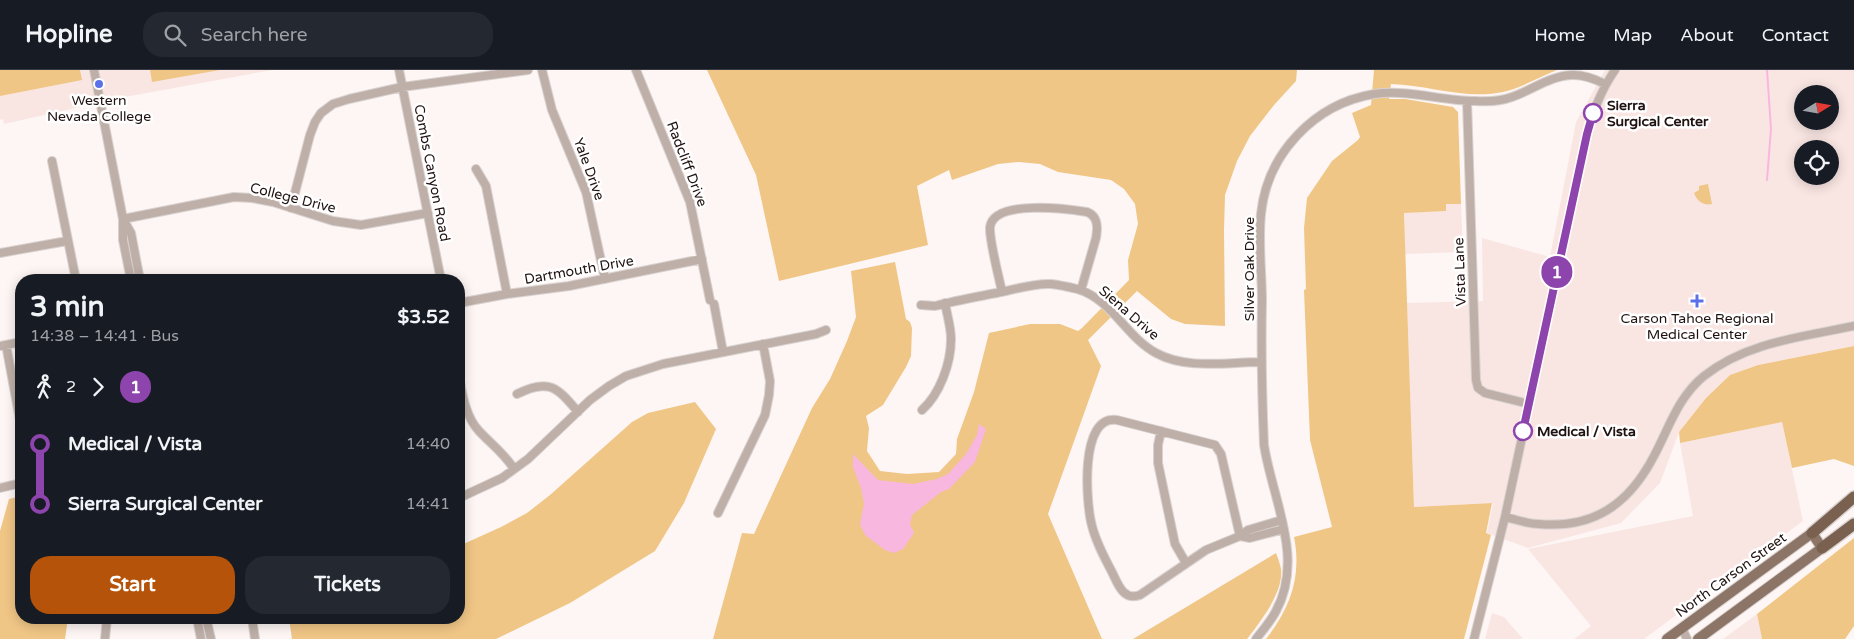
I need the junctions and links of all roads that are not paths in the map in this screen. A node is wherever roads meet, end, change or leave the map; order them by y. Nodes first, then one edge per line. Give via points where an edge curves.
1 (94, 70) edge
2 (399, 70) edge
3 (528, 70) edge
4 (542, 70) edge
5 (636, 70) edge
6 (1615, 70) edge
7 (1605, 84) junction
8 (402, 87) junction
9 (1467, 101) junction
10 (52, 161) dead end
11 (476, 169) dead end
12 (291, 208) junction
13 (428, 213) junction
14 (123, 218) junction
15 (67, 241) junction
16 (0, 252) edge
17 (702, 259) junction
18 (75, 274) edge
19 (130, 274) edge
20 (139, 274) edge
21 (440, 274) edge
22 (605, 279) junction
23 (1081, 290) junction
24 (1002, 292) junction
25 (507, 294) junction
26 (465, 302) edge
27 (945, 304) junction
28 (921, 305) dead end
29 (1854, 326) edge
30 (826, 330) dead end
31 (763, 344) junction
32 (3, 346) edge
33 (723, 352) junction
34 (1261, 362) junction
35 (517, 394) dead end
36 (15, 399) edge
37 (1529, 404) junction
38 (465, 406) edge
39 (922, 410) dead end
40 (578, 412) junction
41 (1161, 431) junction
42 (514, 468) junction
43 (15, 484) edge
44 (0, 488) edge
45 (465, 495) edge
46 (1854, 497) edge
47 (718, 513) dead end
48 (1505, 516) junction
49 (1282, 520) junction
50 (1854, 524) edge
51 (1284, 529) junction
52 (1812, 533) junction
53 (1240, 536) junction
54 (1822, 548) junction
55 (1186, 563) junction
56 (106, 624) edge
57 (198, 624) edge
58 (207, 624) edge
59 (253, 624) edge
60 (1682, 628) junction
61 (105, 639) edge
62 (202, 639) edge
63 (211, 639) edge
64 (255, 639) edge
65 (1256, 639) edge
66 (1474, 639) edge
67 (1666, 639) edge
68 (1688, 639) edge
69 (1698, 639) edge

1 - 14 street
2 - 8 street, Combs Canyon Road
3 - 8 street
4 - 22 street, Yale Drive via 552,110 586,192
5 - 17 street, Radcliff Drive via 690,202
6 - 7 street
7 - 9 street, Silver Oak Drive via 1570,75 1512,97
7 - 37 street via 1587,134
8 - 12 street via 337,102 321,113 310,136
8 - 13 street, Combs Canyon Road
9 - 34 street, Silver Oak Drive via 1412,93 1373,94 1335,106 1309,124 1284,150 1265,192 1261,214
9 - 37 street, Vista Lane via 1476,380 1478,388 1485,393
10 - 15 street
11 - 25 street via 486,186
12 - 13 street, College Drive via 361,225
12 - 14 street, College Drive via 253,198 234,197
13 - 21 street, Combs Canyon Road
14 - 19 street via 123,240
14 - 20 street via 131,232
15 - 16 street
15 - 18 street
17 - 22 street, Dartmouth Drive
17 - 33 street, Radcliff Drive
22 - 25 street, Dartmouth Drive
23 - 24 street, Siena Drive via 1042,284
23 - 24 street via 1096,238 1096,220 1087,212 1038,207 998,214 992,222 991,234
23 - 34 street, Siena Drive via 1109,309 1144,345 1167,358 1192,363
24 - 27 street, Siena Drive
25 - 26 street, Dartmouth Drive
27 - 28 street, Siena Drive
27 - 39 street via 951,337 948,359 932,401
29 - 48 street via 1755,347 1726,360 1703,377 1687,393 1672,416 1654,457 1631,491 1601,515 1558,524 1537,524
30 - 31 street
31 - 33 street
31 - 47 street via 770,381 765,415
32 - 36 street
33 - 40 street via 663,364 626,376
34 - 49 street, Silver Oak Drive via 1264,445
35 - 40 street via 531,386 550,387 562,393
37 - 48 street
38 - 42 street via 478,431 501,450
40 - 42 street
41 - 53 street via 1212,444 1220,450
41 - 55 street via 1158,463 1175,544
41 - 55 street via 1113,419 1100,424 1087,471 1090,516 1101,552 1127,596 1140,596
42 - 45 street via 502,478
43 - 44 street
46 - 52 highway
48 - 66 street
49 - 51 street, Silver Oak Drive
49 - 53 street via 1248,530
50 - 54 highway
51 - 53 street via 1250,538
51 - 65 street, Silver Oak Drive via 1288,560 1283,594 1277,610
52 - 54 main road
52 - 60 main road, North Carson Street
53 - 55 street via 1214,546
54 - 69 main road
56 - 61 street
57 - 62 street
58 - 63 street
59 - 64 street
60 - 67 main road, North Carson Street
60 - 68 street

